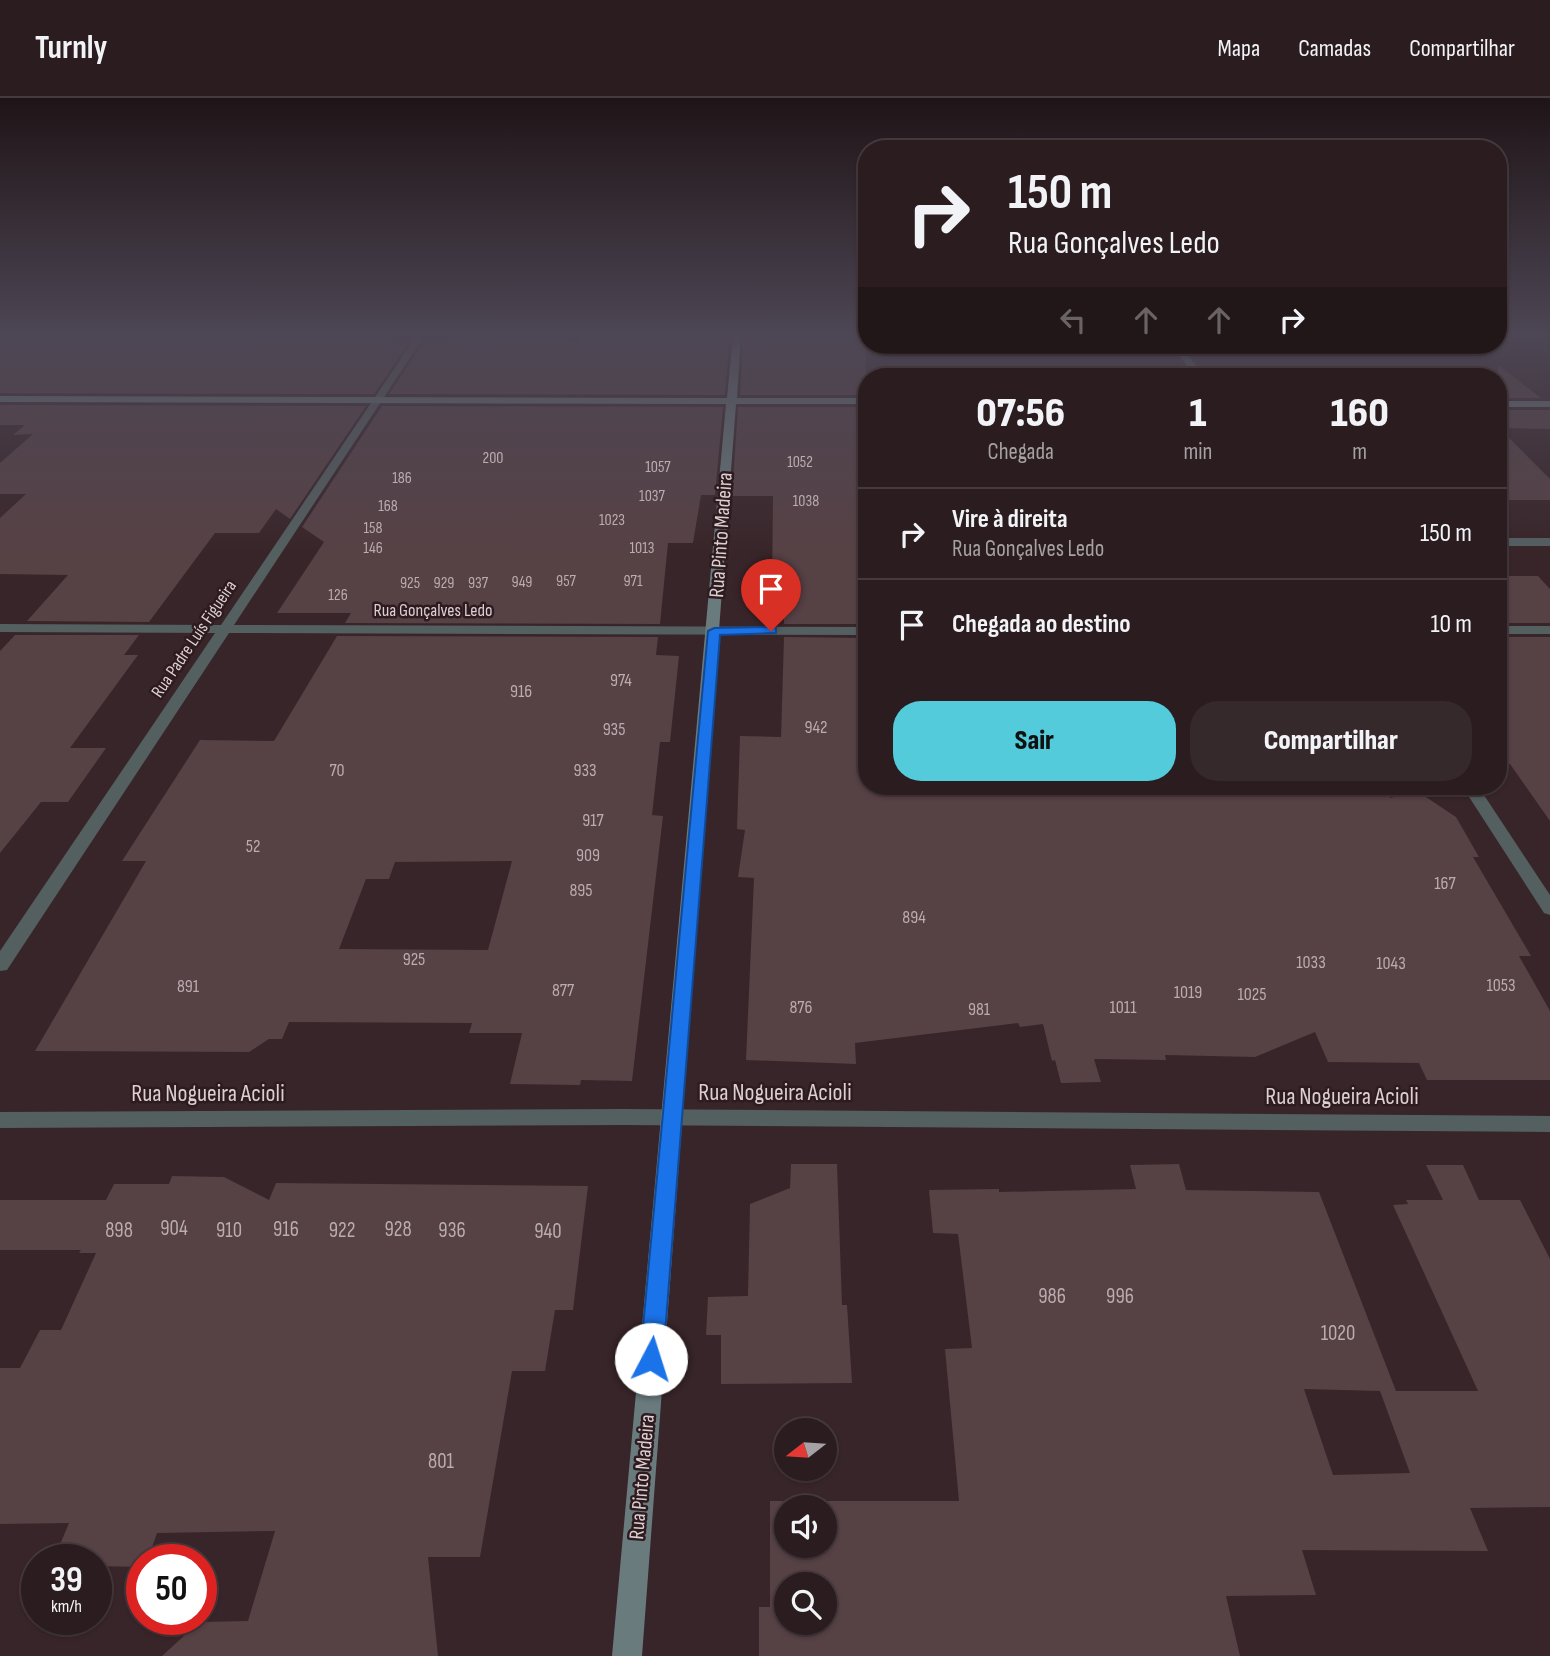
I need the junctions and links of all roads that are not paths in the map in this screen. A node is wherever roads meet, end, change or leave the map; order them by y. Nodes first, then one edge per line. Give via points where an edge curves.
1 (372, 408) edge
2 (731, 408) edge
3 (1507, 542) edge
4 (1550, 542) edge
5 (0, 628) edge
6 (224, 628) junction
7 (1507, 630) edge
8 (1550, 630) edge
9 (714, 631) junction
10 (858, 631) edge
11 (1476, 795) edge
12 (1550, 909) edge
13 (0, 965) edge
14 (671, 1118) junction
15 (0, 1120) edge
16 (1550, 1124) edge
17 (627, 1656) edge

1 - 6 street, Rua Padre Luís Figueira
2 - 9 main road, Rua Pinto Madeira
3 - 4 street
5 - 6 street, Rua Gonçalves Ledo
6 - 9 street, Rua Gonçalves Ledo
6 - 13 street, Rua Padre Luís Figueira
7 - 8 street
9 - 10 street, Rua Gonçalves Ledo
9 - 14 main road, Rua Pinto Madeira
11 - 12 street
14 - 15 street, Rua Nogueira Acioli
14 - 16 street, Rua Nogueira Acioli
14 - 17 main road, Rua Pinto Madeira

